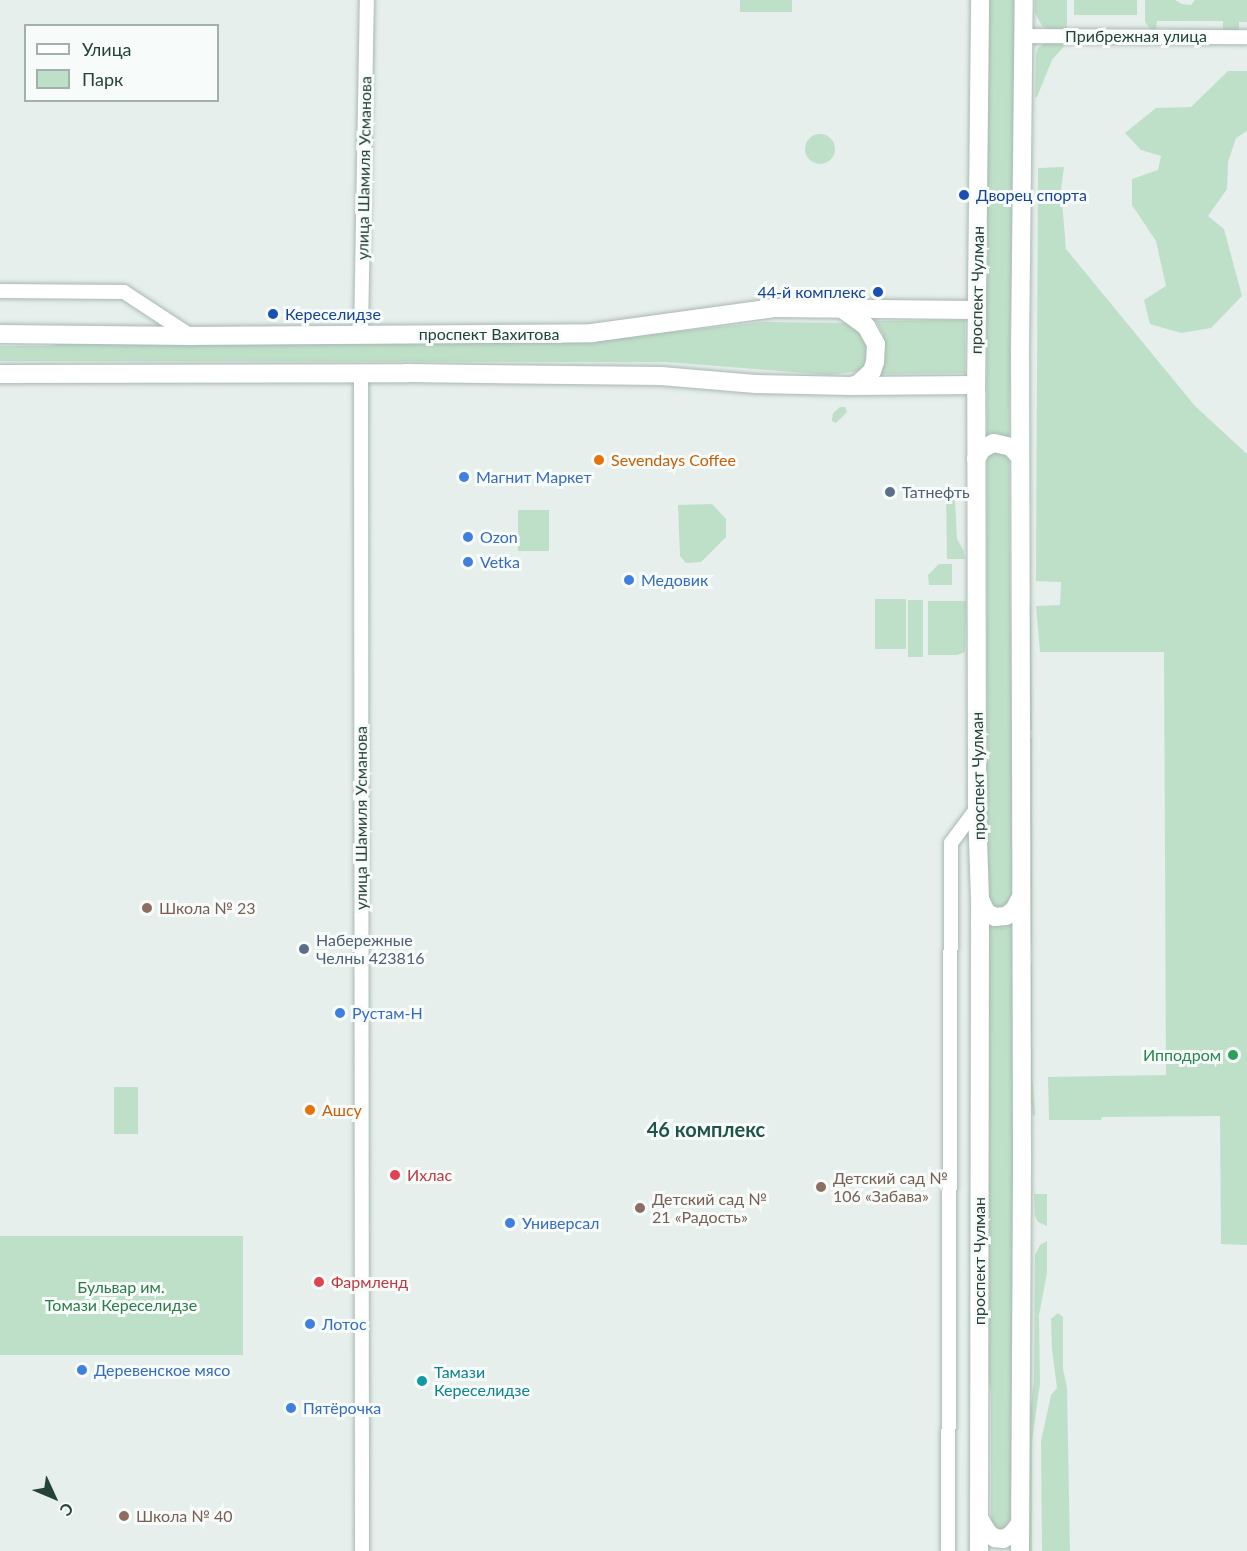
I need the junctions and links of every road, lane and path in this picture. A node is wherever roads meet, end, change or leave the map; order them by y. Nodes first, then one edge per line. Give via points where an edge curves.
1 (367, 0) edge
2 (980, 0) edge
3 (1026, 2) edge
4 (1024, 36) junction
5 (1247, 37) edge
6 (0, 291) edge
7 (841, 308) junction
8 (976, 310) junction
9 (0, 334) edge
10 (361, 335) junction
11 (192, 336) junction
12 (361, 373) junction
13 (0, 374) edge
14 (976, 385) junction
15 (851, 386) junction
16 (1020, 457) junction
17 (976, 459) junction
18 (977, 808) junction
19 (1021, 895) junction
20 (980, 899) junction
21 (979, 1518) junction
22 (1019, 1525) junction
23 (362, 1551) edge
24 (948, 1551) edge
25 (979, 1551) edge
26 (1020, 1551) edge

1 - 10 street, улица Шамиля Усманова
2 - 8 main road, проспект Чулман
3 - 4 main road
4 - 5 street, Прибрежная улица
4 - 16 main road
6 - 11 street via 124,292
7 - 8 main road, проспект Вахитова
7 - 10 main road, проспект Вахитова via 774,308 592,333
7 - 15 main road via 866,326 876,344 872,371
8 - 14 main road, проспект Чулман
9 - 11 main road, проспект Вахитова
10 - 11 main road, проспект Вахитова
12 - 13 main road
12 - 15 main road via 661,376
12 - 23 street, улица Шамиля Усманова
14 - 15 main road
14 - 17 main road, проспект Чулман
16 - 17 main road via 1011,447 994,443 982,449
16 - 19 main road
17 - 18 main road, проспект Чулман
18 - 20 main road, проспект Чулман
18 - 24 street via 951,843
19 - 20 main road via 1019,904 1006,916 989,915
19 - 22 main road
20 - 21 main road, проспект Чулман
21 - 22 main road via 995,1538 1011,1535
21 - 25 main road, проспект Чулман
22 - 26 main road

